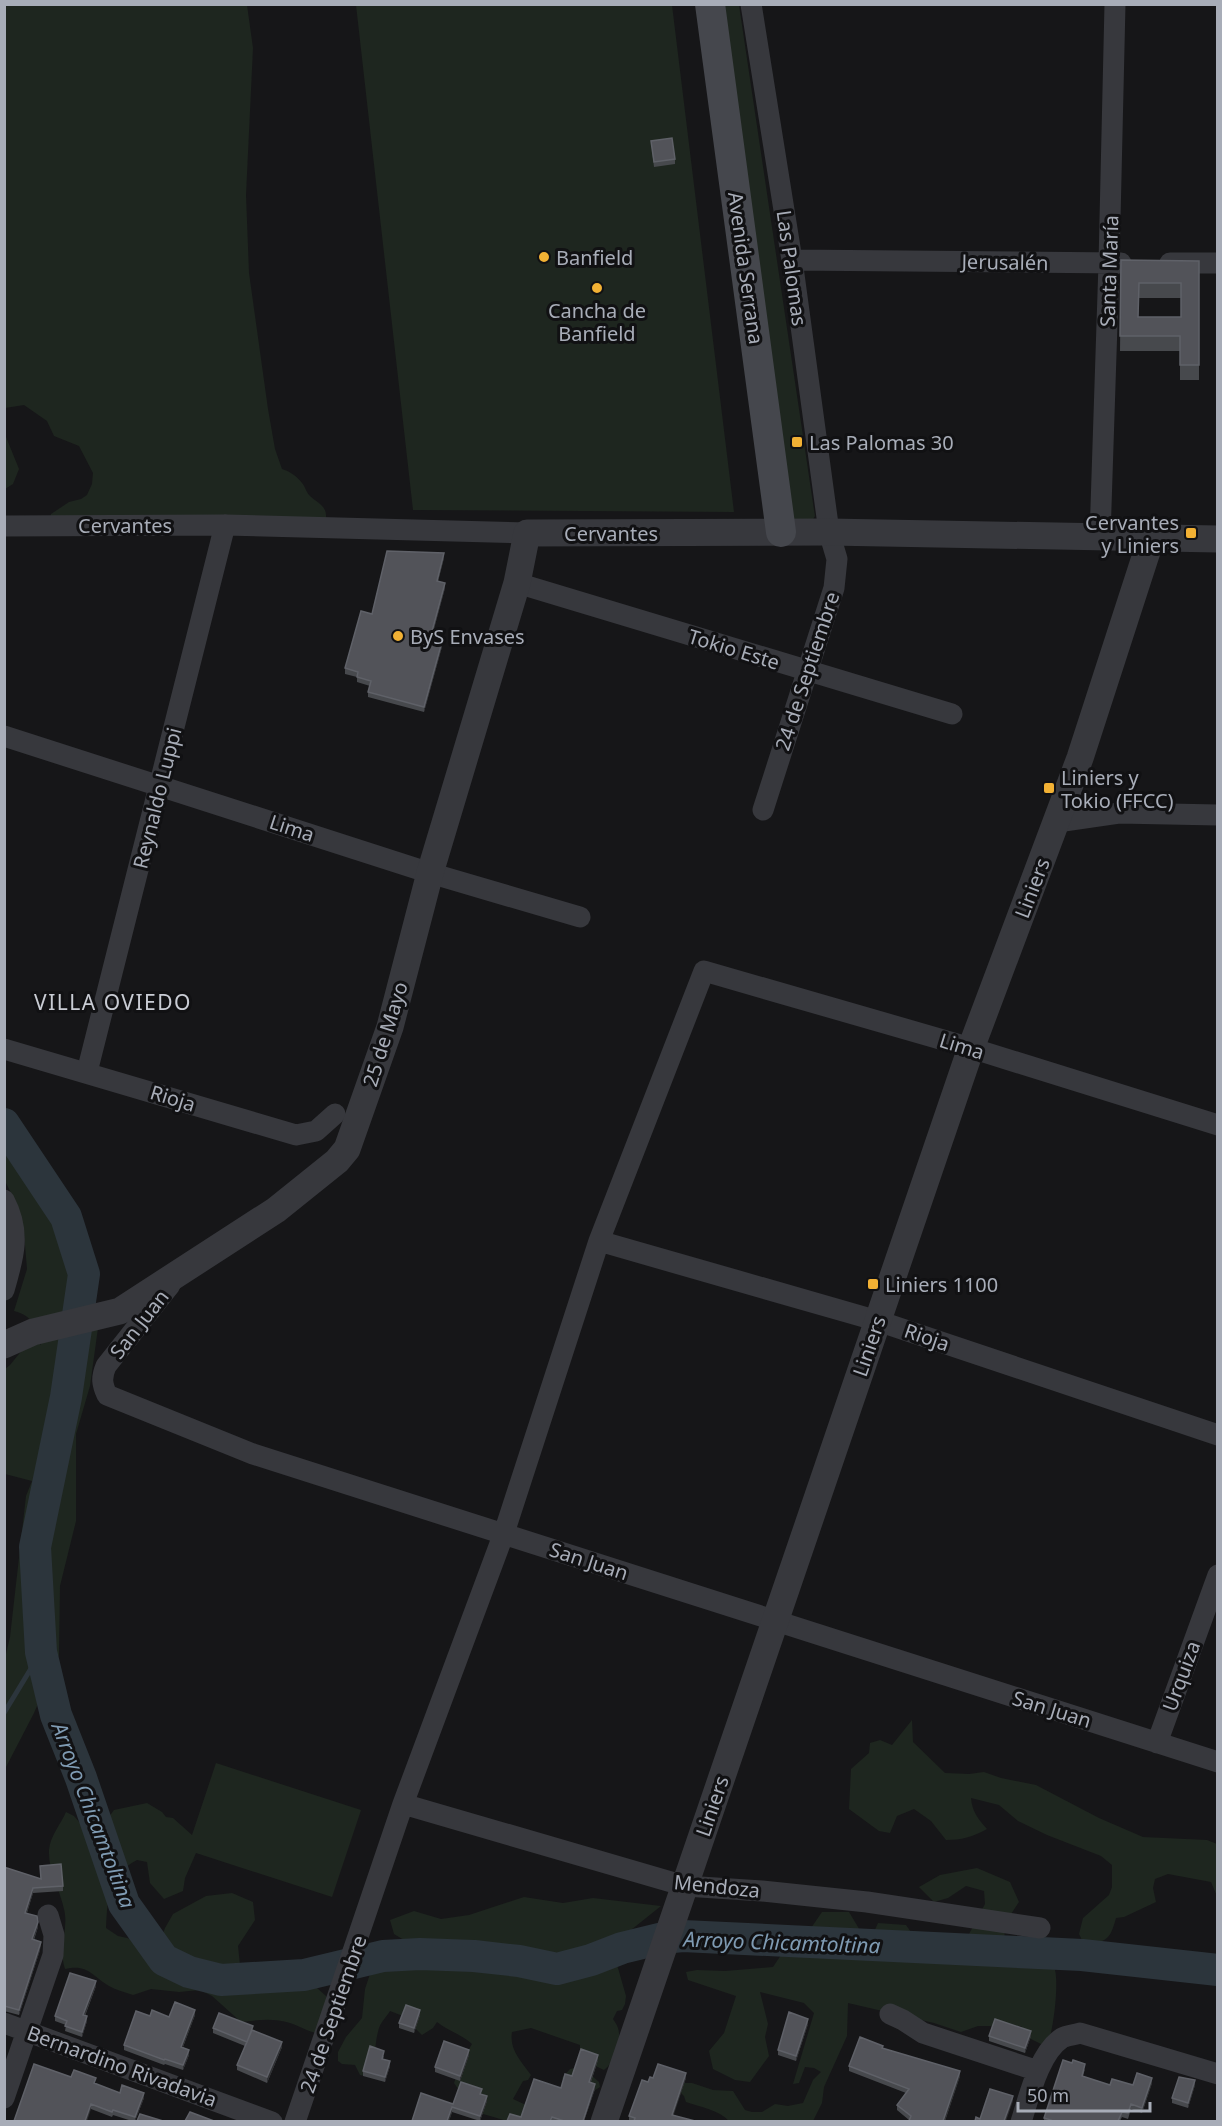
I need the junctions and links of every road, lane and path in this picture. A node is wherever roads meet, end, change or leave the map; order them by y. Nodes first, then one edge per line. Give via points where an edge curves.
1 (710, 4) edge
2 (751, 4) edge
3 (1115, 4) edge
4 (792, 260) junction
5 (1109, 263) junction
6 (1218, 263) edge
7 (225, 525) junction
8 (4, 526) edge
9 (829, 531) junction
10 (782, 532) junction
11 (527, 533) junction
12 (1100, 537) junction
13 (1151, 538) junction
14 (1218, 539) edge
15 (517, 583) junction
16 (808, 671) junction
17 (952, 714) dead end
18 (4, 736) edge
19 (161, 785) junction
20 (763, 810) dead end
21 (1218, 815) edge
22 (1057, 822) junction
23 (430, 873) junction
24 (580, 917) dead end
25 (704, 971) joint
26 (971, 1048) junction
27 (4, 1049) edge
28 (87, 1072) junction
29 (335, 1114) dead end
30 (1218, 1125) edge
31 (4, 1200) edge
32 (599, 1241) junction
33 (179, 1272) junction
34 (4, 1290) edge
35 (878, 1321) junction
36 (4, 1345) edge
37 (1218, 1436) edge
38 (504, 1533) junction
39 (1218, 1575) edge
40 (775, 1622) junction
41 (1157, 1743) junction
42 (1218, 1762) edge
43 (403, 1804) junction
44 (681, 1897) junction
45 (48, 1915) dead end
46 (1040, 1928) dead end
47 (890, 2014) dead end
48 (4, 2023) edge
49 (27, 2031) junction
50 (1038, 2071) junction
51 (1218, 2074) edge
52 (4, 2098) edge
53 (272, 2121) edge
54 (295, 2121) edge
55 (604, 2121) edge
56 (1021, 2121) edge

1 - 10 main road, Avenida Serrana
2 - 4 street, Las Palomas
3 - 5 street, Santa María
4 - 5 street, Jerusalén
4 - 9 street, Las Palomas
5 - 6 street, Jerusalén
5 - 12 street, Santa María
7 - 8 street, Cervantes
7 - 11 street, Cervantes
7 - 19 street, Reynaldo Luppi
9 - 10 street, Cervantes
9 - 12 street, Cervantes
9 - 16 street, 24 de Septiembre via 837,574
10 - 11 street, Cervantes
11 - 15 street, 25 de Mayo
12 - 13 street, Cervantes
13 - 14 street, Cervantes
13 - 22 street, Liniers
15 - 16 street, Tokio Este
15 - 23 street, 25 de Mayo
16 - 17 street, Tokio Este
16 - 20 street, 24 de Septiembre
18 - 19 street, Lima
19 - 23 street, Lima
19 - 28 street, Reynaldo Luppi
21 - 22 street via 1119,813
22 - 26 street, Liniers
23 - 24 street, Lima
23 - 33 street, 25 de Mayo via 390,1027 347,1149 276,1210
25 - 26 street, Lima
25 - 32 street, 24 de Septiembre
26 - 30 street, Lima
26 - 35 street, Liniers
27 - 28 street, Rioja
28 - 29 street, Rioja via 296,1135 316,1131
31 - 34 street via 13,1216 16,1236
32 - 35 street, Rioja
32 - 38 street, 24 de Septiembre
33 - 36 street, 25 de Mayo via 120,1311 33,1332
33 - 38 street, San Juan via 106,1366 102,1383 107,1395 253,1454
35 - 37 street, Rioja
35 - 40 street, Liniers
38 - 40 street, San Juan
38 - 43 street, 24 de Septiembre
39 - 41 street, Urquiza
40 - 41 street, San Juan
40 - 44 street, Liniers
41 - 42 street, San Juan
43 - 44 street, Mendoza
43 - 54 street, 24 de Septiembre
44 - 46 street, Mendoza via 762,1891
44 - 55 street, Liniers
45 - 49 street via 54,1935 52,1955
47 - 50 street via 923,2033
48 - 49 street, Bernardino Rivadavia
49 - 52 street
49 - 53 street, Bernardino Rivadavia
50 - 51 street via 1063,2038 1080,2033
50 - 56 street

